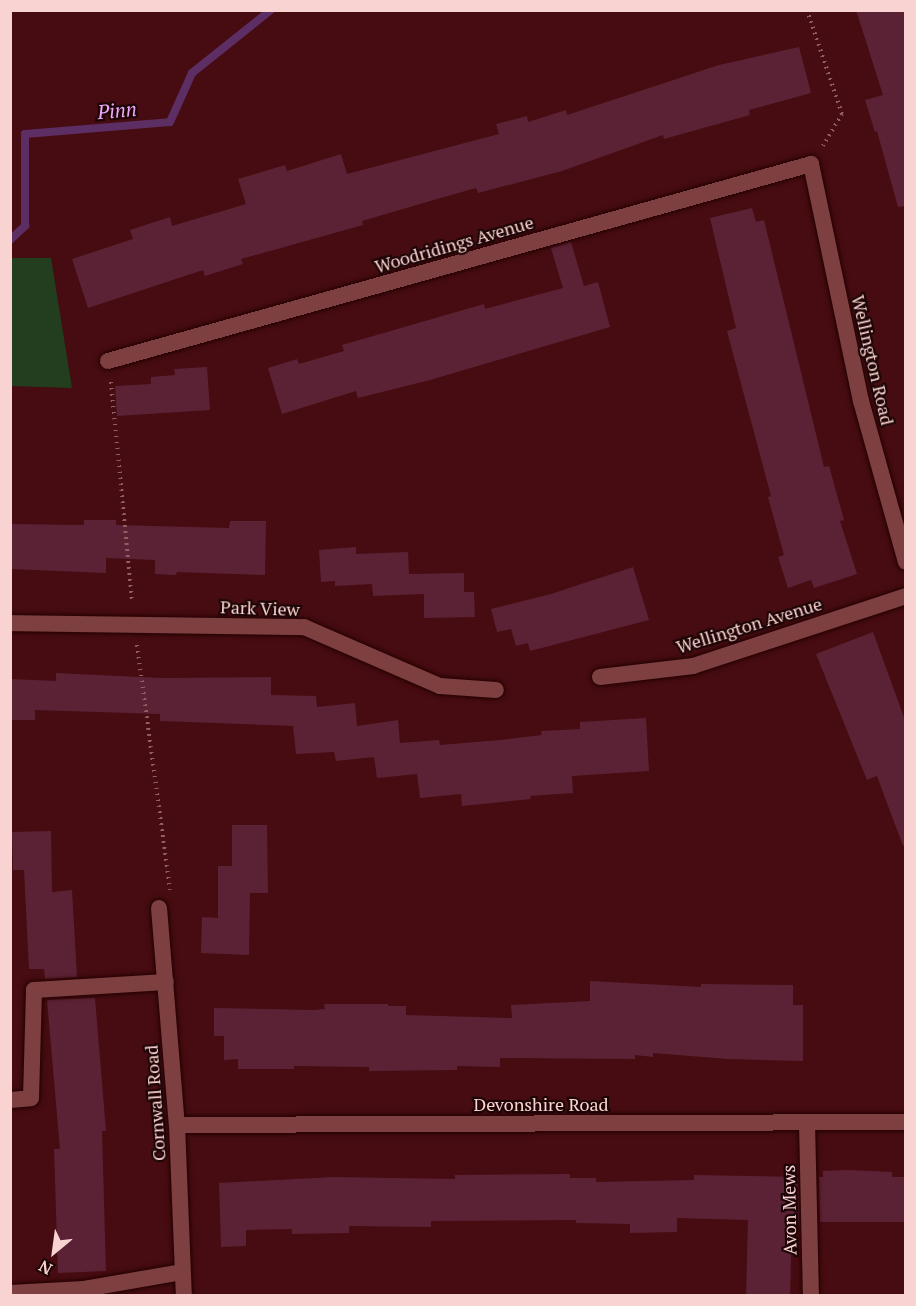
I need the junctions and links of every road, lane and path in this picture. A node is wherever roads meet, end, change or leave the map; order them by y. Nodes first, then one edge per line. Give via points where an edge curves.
1 (807, 10) edge
2 (811, 164) junction
3 (108, 361) dead end
4 (906, 562) edge
5 (906, 596) edge
6 (10, 623) edge
7 (600, 677) dead end
8 (496, 690) dead end
9 (159, 908) dead end
10 (166, 982) junction
11 (10, 1100) edge
12 (906, 1122) edge
13 (807, 1123) junction
14 (177, 1125) junction
15 (182, 1272) junction
16 (10, 1293) edge
17 (184, 1296) edge
18 (811, 1296) edge

1 - 2 path via 842,114
2 - 3 street, Woodridings Avenue
2 - 4 street, Wellington Road via 861,401
5 - 7 street, Wellington Avenue via 693,666
6 - 8 street, Park View via 304,627 440,686
9 - 10 street, Cornwall Road
10 - 11 street via 34,990 31,1098
10 - 14 street, Cornwall Road
12 - 13 street, Devonshire Road
13 - 14 street, Devonshire Road
13 - 18 street, Avon Mews
14 - 15 street, Cornwall Road
15 - 16 street via 84,1289
15 - 17 street, Cornwall Road

